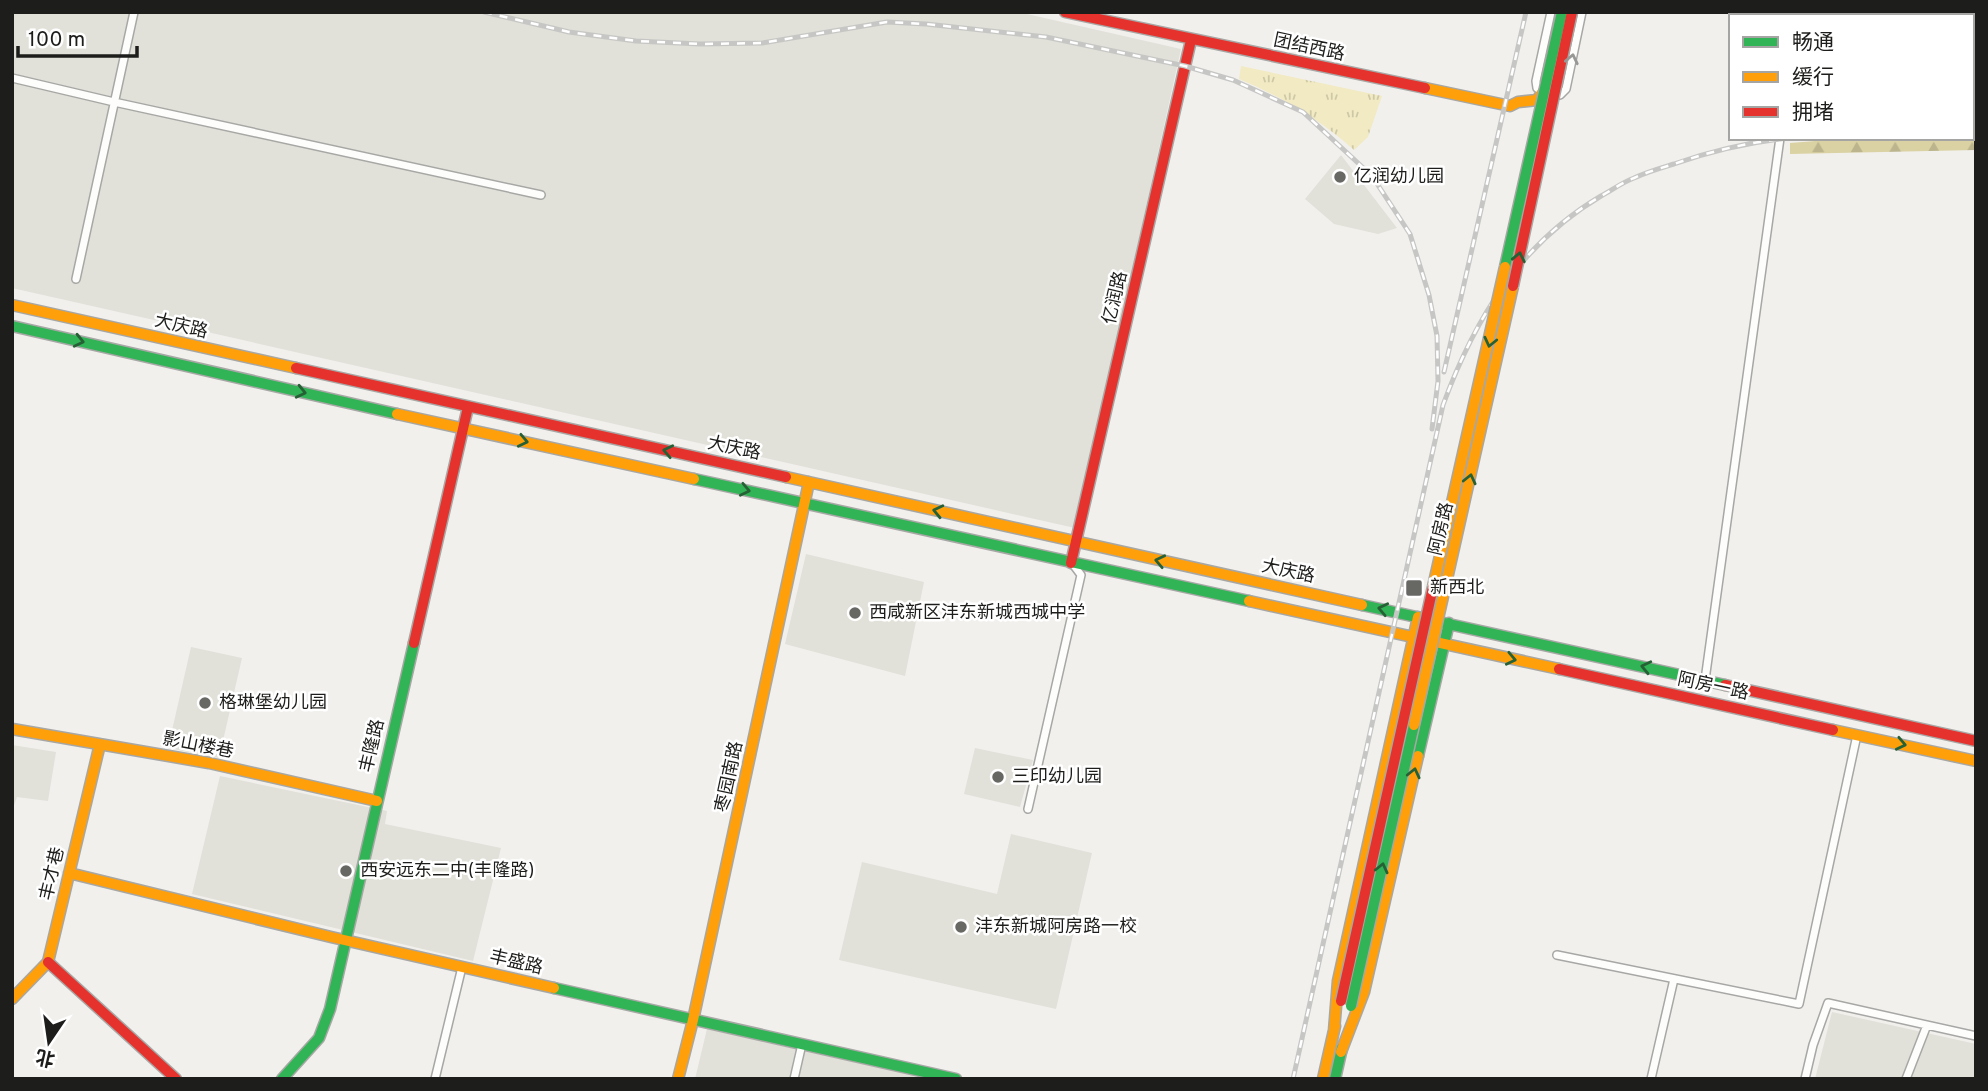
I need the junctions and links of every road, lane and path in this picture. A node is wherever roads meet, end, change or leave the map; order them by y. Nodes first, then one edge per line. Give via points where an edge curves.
1 (134, 12) edge
2 (1065, 12) edge
3 (1551, 12) edge
4 (1562, 12) edge
5 (1572, 12) edge
6 (1582, 12) edge
7 (1191, 40) junction
8 (12, 78) edge
9 (1543, 91) junction
10 (114, 102) junction
11 (1780, 140) edge
12 (541, 195) dead end
13 (76, 279) dead end
14 (12, 306) edge
15 (12, 326) edge
16 (468, 407) junction
17 (464, 429) junction
18 (809, 482) junction
19 (805, 503) junction
20 (1076, 542) junction
21 (1071, 563) junction
22 (1418, 617) junction
23 (1450, 623) junction
24 (1413, 636) junction
25 (1444, 644) junction
26 (1705, 680) junction
27 (1785, 698) junction
28 (1818, 706) junction
29 (1781, 718) junction
30 (1814, 725) junction
31 (12, 729) edge
32 (1857, 735) junction
33 (1976, 741) edge
34 (100, 744) junction
35 (1976, 761) edge
36 (377, 801) junction
37 (1028, 809) dead end
38 (69, 873) junction
39 (345, 940) junction
40 (1557, 955) dead end
41 (48, 962) junction
42 (462, 967) junction
43 (1674, 979) junction
44 (12, 999) edge
45 (1346, 1004) junction
46 (693, 1020) junction
47 (1927, 1025) junction
48 (1334, 1031) junction
49 (1976, 1036) edge
50 (802, 1044) junction
51 (1341, 1052) junction
52 (176, 1079) edge
53 (282, 1079) edge
54 (435, 1079) edge
55 (678, 1079) edge
56 (794, 1079) edge
57 (956, 1079) edge
58 (1323, 1079) edge
59 (1335, 1079) edge
60 (1651, 1079) edge
61 (1805, 1079) edge
62 (1906, 1079) edge

1 - 10 street
2 - 7 main road, 团结西路
3 - 9 street via 1536,80
4 -> 45 main road, 阿房路, bridge
45 -> 5 main road, 阿房路, bridge via 1501,341
9 -> 6 street via 1560,95 1566,89
7 - 9 main road, 团结西路 via 1510,106 1537,100
7 - 20 main road, 亿润路
8 - 10 street
10 - 12 street
10 - 13 street
11 - 26 street
14 - 16 main road, 大庆路
15 -> 17 main road, 大庆路
16 - 17 main road, 丰隆路
18 -> 16 main road, 大庆路
17 -> 19 main road, 大庆路
17 - 36 main road, 丰隆路
18 - 19 main road, 枣园南路
20 -> 18 main road, 大庆路
19 - 21 main road, 大庆路
19 - 46 main road, 枣园南路
20 - 21 main road, 亿润路
22 -> 20 main road, 大庆路
21 - 24 main road, 大庆路
21 - 37 street via 1081,575
22 - 23 main road, 大庆路
22 - 24 main road, 阿房路
23 - 25 main road, 阿房路
26 -> 23 main road, 阿房一路
24 - 25 main road, 大庆路
24 - 48 main road, 阿房路 via 1338,981
25 -> 29 main road, 阿房一路
51 -> 25 main road, 阿房路 via 1364,992
26 - 27 main road, 阿房一路
27 - 28 main road, 阿房一路
27 - 29 main road
28 - 30 main road
28 - 33 main road, 阿房一路
29 - 30 main road, 阿房一路
30 - 32 main road, 阿房一路
31 - 34 main road, 影山楼巷
32 -> 35 main road, 阿房一路
32 - 43 street via 1799,1004
34 - 36 main road, 影山楼巷
34 - 38 main road, 丰才巷
36 - 39 main road, 丰隆路
38 - 39 main road, 丰盛路
38 - 41 main road, 丰才巷
39 - 42 main road, 丰盛路
39 - 53 main road, 丰隆路 via 326,1025
40 - 43 street
41 - 44 main road
41 - 52 main road
42 - 46 main road, 丰盛路
42 - 54 street
43 - 60 street
45 - 48 main road, 阿房路
45 - 51 main road, 阿房路
46 - 50 main road, 丰盛路
46 - 55 main road, 枣园南路
47 - 49 street
47 - 61 street via 1828,1003
47 - 62 street
48 - 58 main road, 阿房路
50 - 56 street
50 - 57 main road, 丰盛路
51 - 59 main road, 阿房路

